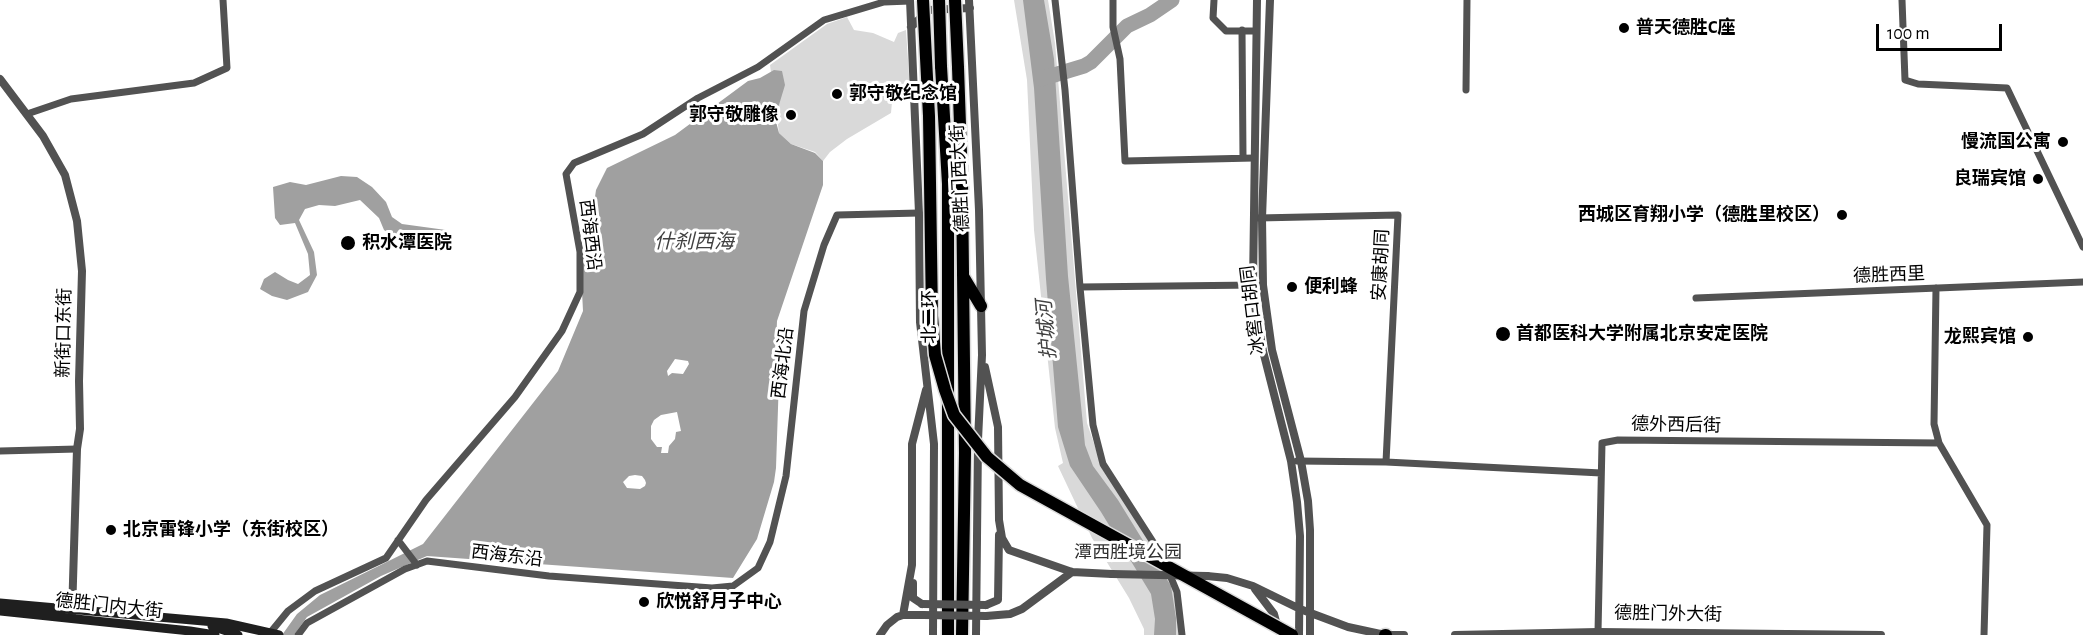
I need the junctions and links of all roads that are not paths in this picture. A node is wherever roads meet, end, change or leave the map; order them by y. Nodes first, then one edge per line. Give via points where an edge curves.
1 (223, 0) edge
2 (910, 0) edge
3 (929, 0) edge
4 (939, 0) edge
5 (955, 0) edge
6 (1055, 0) edge
7 (1113, 0) edge
8 (1214, 0) edge
9 (1257, 0) edge
10 (1270, 0) edge
11 (1467, 0) edge
12 (1902, 0) edge
13 (969, 4) edge
14 (926, 5) edge
15 (911, 27) junction
16 (1242, 30) junction
17 (1256, 31) junction
18 (0, 79) edge
19 (1466, 90) dead end
20 (27, 114) junction
21 (1243, 157) junction
22 (1254, 158) junction
23 (920, 213) junction
24 (1257, 218) junction
25 (2082, 243) edge
26 (948, 254) junction
27 (963, 276) junction
28 (2083, 282) edge
29 (1258, 285) junction
30 (935, 286) junction
31 (1080, 286) junction
32 (1936, 288) junction
33 (1696, 298) dead end
34 (981, 306) junction
35 (922, 346) junction
36 (982, 355) junction
37 (928, 383) junction
38 (1939, 443) junction
39 (77, 449) junction
40 (0, 451) edge
41 (1291, 461) junction
42 (1301, 461) junction
43 (1386, 462) junction
44 (1601, 473) junction
45 (999, 520) junction
46 (400, 543) junction
47 (416, 563) junction
48 (912, 565) junction
49 (1072, 572) junction
50 (733, 586) joint
51 (1253, 586) junction
52 (0, 603) edge
53 (1300, 609) junction
54 (0, 611) edge
55 (1311, 613) junction
56 (72, 614) junction
57 (903, 615) junction
58 (190, 619) junction
59 (1348, 627) junction
60 (1598, 632) junction
61 (275, 634) edge
62 (215, 635) edge
63 (238, 635) edge
64 (298, 635) edge
65 (880, 635) edge
66 (933, 635) edge
67 (948, 635) edge
68 (962, 635) edge
69 (976, 635) edge
70 (1182, 635) edge
71 (1280, 635) edge
72 (1292, 635) edge
73 (1299, 635) edge
74 (1310, 635) edge
75 (1341, 635) edge
76 (1385, 635) edge
77 (1404, 635) edge
78 (1455, 635) edge
79 (1881, 635) edge
80 (1984, 635) edge

1 - 20 street via 227,68 194,83 71,99
2 - 15 street, 德胜门西大街
2 - 46 street, 西海西沿 via 884,2 825,20 758,66 643,134 574,163 566,174 580,252 580,292 562,331 515,397 426,500
3 - 14 street, 德胜门西大街
4 - 26 highway, 北二环, bridge
5 - 27 highway, 北二环, bridge
6 - 31 street
7 - 21 street via 1125,161
8 - 16 street via 1213,18 1226,31
9 - 17 street, 冰窖口胡同
10 - 24 street, 冰窖口胡同
11 - 19 street
12 - 25 street via 1905,80 2007,88
13 - 14 street
13 - 34 street, 德胜门西大街
14 - 15 street
14 - 30 street, 德胜门西大街 via 934,113
14 - 72 highway, bridge via 932,316 935,355 954,415 987,457 1020,485
15 - 23 street, 德胜门西大街
16 - 17 street
16 - 21 street
17 - 22 street, 冰窖口胡同
18 - 20 street, 新街口东街
20 - 39 street, 新街口东街 via 65,176 77,221 82,270
21 - 22 street
22 - 24 street, 冰窖口胡同
23 - 35 street, 德胜门西大街
23 - 50 street, 西海北沿 via 837,215 804,311 786,476 770,542 758,568
24 - 29 street, 冰窖口胡同
24 - 43 street, 安康胡同 via 1398,215
26 - 30 highway
26 - 67 highway, 北二环
27 - 34 highway
27 - 68 highway, 北二环
28 - 32 street, 德胜西里
29 - 31 street
29 - 41 street, 冰窖口胡同 via 1256,313 1263,351
29 - 42 street, 冰窖口胡同
30 - 35 street, 德胜门西大街
31 - 70 street via 1093,425 1101,458 1162,556 1177,592
32 - 33 street, 德胜西里
32 - 38 street via 1933,406
34 - 36 street, 德胜门西大街
35 - 37 street, 德胜门西大街
36 - 45 street via 998,428
36 - 69 street
37 - 48 street via 912,444
37 - 66 street, 德胜门西大街 via 934,444
38 - 44 street, 德外西后街 via 1610,440 1602,443
38 - 80 street via 1987,525
39 - 40 street
39 - 56 street, 新街口东街
41 - 42 street
41 - 53 street, 冰窖口胡同 via 1300,536
42 - 43 street
42 - 55 street, 冰窖口胡同 via 1310,530
43 - 44 street
44 - 60 street, 德外西后街
45 - 48 street, bridge via 998,600 986,605 922,604 913,598
45 - 49 street via 1009,550
46 - 47 street
46 - 61 street, 西海西沿 via 386,558 306,597 288,611
47 - 50 street, 西海东沿 via 712,588
47 - 64 street, 西海东沿 via 307,623
48 - 57 street
49 - 51 street, bridge via 1207,576
49 - 57 street, bridge via 1010,614
51 - 53 street
51 - 71 street via 1274,614
52 - 56 main road, 德胜门内大街
53 - 55 street
53 - 73 street, 冰窖口胡同
54 - 56 main road, 德胜门内大街
55 - 59 street
55 - 74 street, 冰窖口胡同
56 - 58 main road, 德胜门内大街
56 - 62 main road, 德胜门内大街
57 - 65 street
58 - 61 main road, 德胜门内大街
58 - 63 main road, 德胜门内大街
59 - 75 street
59 - 76 street
60 - 78 street, 德胜门外大街
60 - 79 street, 德胜门外大街
76 - 77 street

